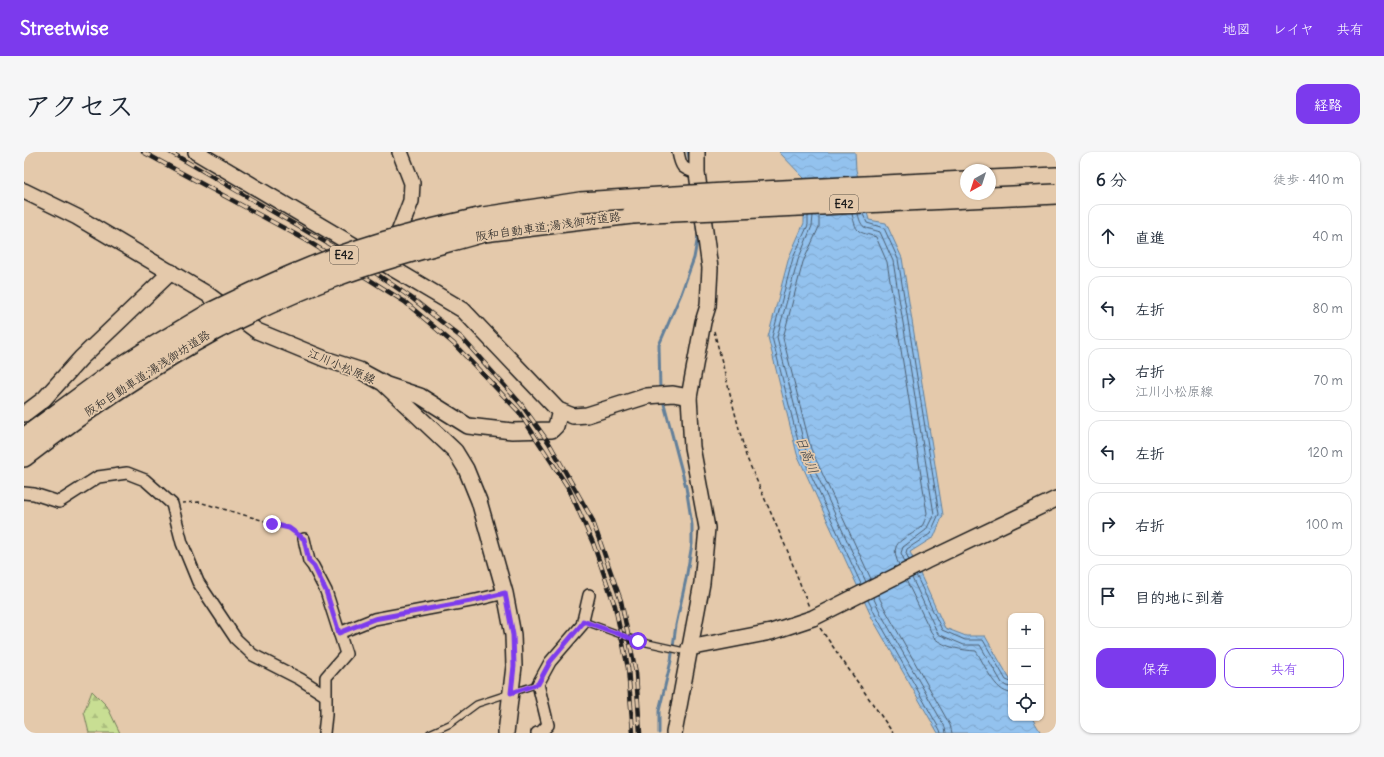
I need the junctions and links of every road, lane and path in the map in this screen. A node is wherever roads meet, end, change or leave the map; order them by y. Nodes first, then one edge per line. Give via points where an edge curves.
1 (196, 152) edge
2 (400, 152) edge
3 (678, 152) edge
4 (697, 152) edge
5 (697, 173) junction
6 (1056, 177) edge
7 (996, 180) edge
8 (960, 181) edge
9 (24, 191) edge
10 (1056, 194) edge
11 (483, 225) junction
12 (387, 265) junction
13 (171, 272) junction
14 (214, 320) junction
15 (714, 328) dead end
16 (383, 383) junction
17 (689, 397) junction
18 (560, 411) junction
19 (24, 414) edge
20 (24, 438) edge
21 (24, 457) edge
22 (24, 493) edge
23 (1056, 499) edge
24 (172, 504) junction
25 (304, 539) joint
26 (505, 593) junction
27 (589, 595) dead end
28 (813, 618) junction
29 (583, 621) junction
30 (339, 633) junction
31 (689, 650) junction
32 (538, 684) junction
33 (511, 693) junction
34 (325, 695) junction
35 (324, 733) edge
36 (430, 733) edge
37 (506, 733) edge
38 (537, 733) edge
39 (674, 733) edge
40 (893, 733) edge

1 - 12 street
2 - 12 street via 412,183 410,201
3 - 5 street via 680,165
4 - 5 street
5 - 17 street via 710,268 708,306
6 - 7 highway
8 - 11 highway, 阪和自動車道;湯浅御坊道路 / E42, bridge via 724,192 580,202
9 - 13 street, 江川小松原線 via 77,216
10 - 11 highway, 阪和自動車道;湯浅御坊道路 / E42, bridge via 632,214
11 - 14 highway, 阪和自動車道;湯浅御坊道路 / E42, bridge via 445,225 375,244 260,288
12 - 18 street via 463,310
13 - 16 street, 江川小松原線 via 207,294 257,331 359,370
13 - 19 street via 81,358 44,399
14 - 20 highway, 阪和自動車道;湯浅御坊道路 / E42 via 148,350
14 - 21 highway, 阪和自動車道;湯浅御坊道路 / E42 via 181,349 111,394
15 - 28 path via 746,456 788,552
16 - 18 street via 420,396 468,426 512,431 552,430 556,426
16 - 26 street, 江川小松原線 via 455,451 466,469 479,502
17 - 18 street via 673,394 647,396 587,415 573,416
17 - 31 street via 692,447 706,528 702,583
22 - 24 street via 59,502 98,477 127,473 145,480
23 - 28 street
24 - 25 path via 198,502 289,528
24 - 34 street via 182,542 198,582 236,639 253,654
25 - 30 street via 309,561 326,591
26 - 30 street via 374,619
26 - 33 street, 江川小松原線 via 513,635 514,666
27 - 29 street
28 - 31 street via 772,632
28 - 40 path
29 - 31 lane via 638,641
29 - 32 street via 550,662
30 - 34 street via 346,654 326,677
31 - 39 street
32 - 33 lane
32 - 38 street via 548,725
33 - 36 lane via 477,704 450,724
33 - 37 street, 江川小松原線
34 - 35 street

